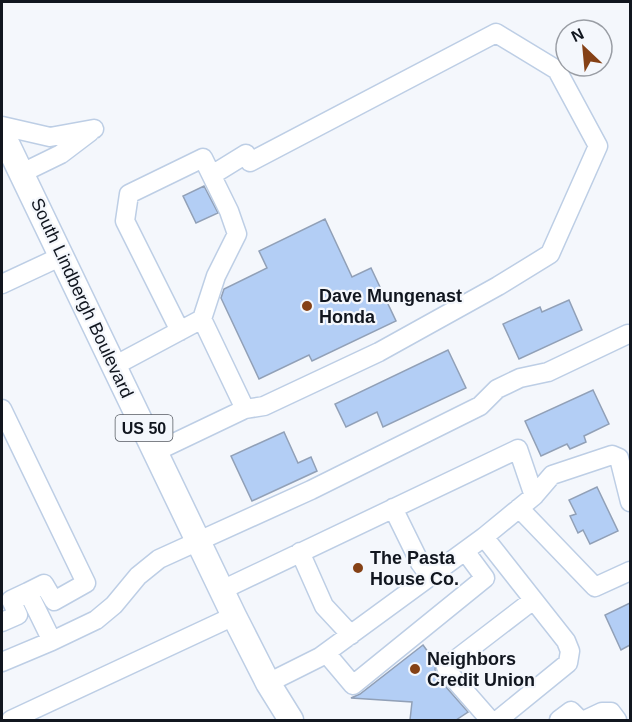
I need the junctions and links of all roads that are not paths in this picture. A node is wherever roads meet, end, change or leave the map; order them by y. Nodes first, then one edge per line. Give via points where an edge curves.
1 (2, 126) edge
2 (2, 133) edge
3 (22, 173) junction
4 (212, 175) junction
5 (62, 256) junction
6 (2, 284) edge
7 (202, 319) junction
8 (180, 331) junction
9 (628, 334) dead end
10 (114, 366) junction
11 (2, 409) edge
12 (245, 410) junction
13 (155, 452) junction
14 (534, 496) junction
15 (630, 502) edge
16 (393, 508) junction
17 (519, 508) junction
18 (484, 537) junction
19 (198, 541) junction
20 (465, 551) junction
21 (300, 552) junction
22 (630, 571) edge
23 (430, 577) junction
24 (222, 590) junction
25 (28, 592) junction
26 (532, 601) junction
27 (234, 616) junction
28 (2, 622) edge
29 (351, 635) junction
30 (52, 641) junction
31 (326, 653) junction
32 (2, 662) edge
33 (268, 683) junction
34 (11, 720) edge
35 (291, 720) edge
36 (490, 720) edge
37 (498, 720) edge
38 (559, 720) edge
39 (580, 720) edge
40 (585, 720) edge
41 (617, 720) edge

1 - 3 lane via 50,137 94,129 61,154
2 - 3 main road, South Lindbergh Boulevard / US 50
3 - 5 main road, South Lindbergh Boulevard / US 50
4 - 7 lane via 237,234 216,276
4 - 8 lane via 203,158 129,194 125,221
4 - 12 lane via 246,154 250,162 496,33 557,70 598,146 550,254 380,352 264,406
5 - 6 lane
5 - 10 main road, South Lindbergh Boulevard / US 50
7 - 8 lane
7 - 12 lane
8 - 10 lane
9 - 19 lane via 548,372 520,378 497,389 480,406
10 - 13 main road, South Lindbergh Boulevard / US 50
11 - 25 lane via 86,583 54,601 45,584
12 - 13 lane
13 - 19 main road, South Lindbergh Boulevard / US 50
14 - 15 lane via 552,475 612,455 622,465
14 - 16 lane via 518,449
14 - 17 lane
16 - 21 lane
16 - 23 lane
17 - 18 lane
17 - 22 lane via 595,587
18 - 20 lane
18 - 26 lane
19 - 24 main road, South Lindbergh Boulevard / US 50
19 - 30 lane via 159,559 96,620
20 - 23 lane
20 - 31 lane via 485,578 353,685
21 - 24 lane
21 - 29 lane via 324,606
23 - 29 lane
24 - 27 main road, South Lindbergh Boulevard / US 50
25 - 28 lane via 11,600 18,615
25 - 30 lane
26 - 36 lane via 446,667
26 - 37 lane via 566,641 570,651 568,663
27 - 33 main road, South Lindbergh Boulevard / US 50
27 - 34 lane
29 - 31 lane
30 - 32 lane
31 - 33 lane
33 - 35 main road, South Lindbergh Boulevard / US 50
38 - 39 lane via 571,711
40 - 41 lane via 611,712

